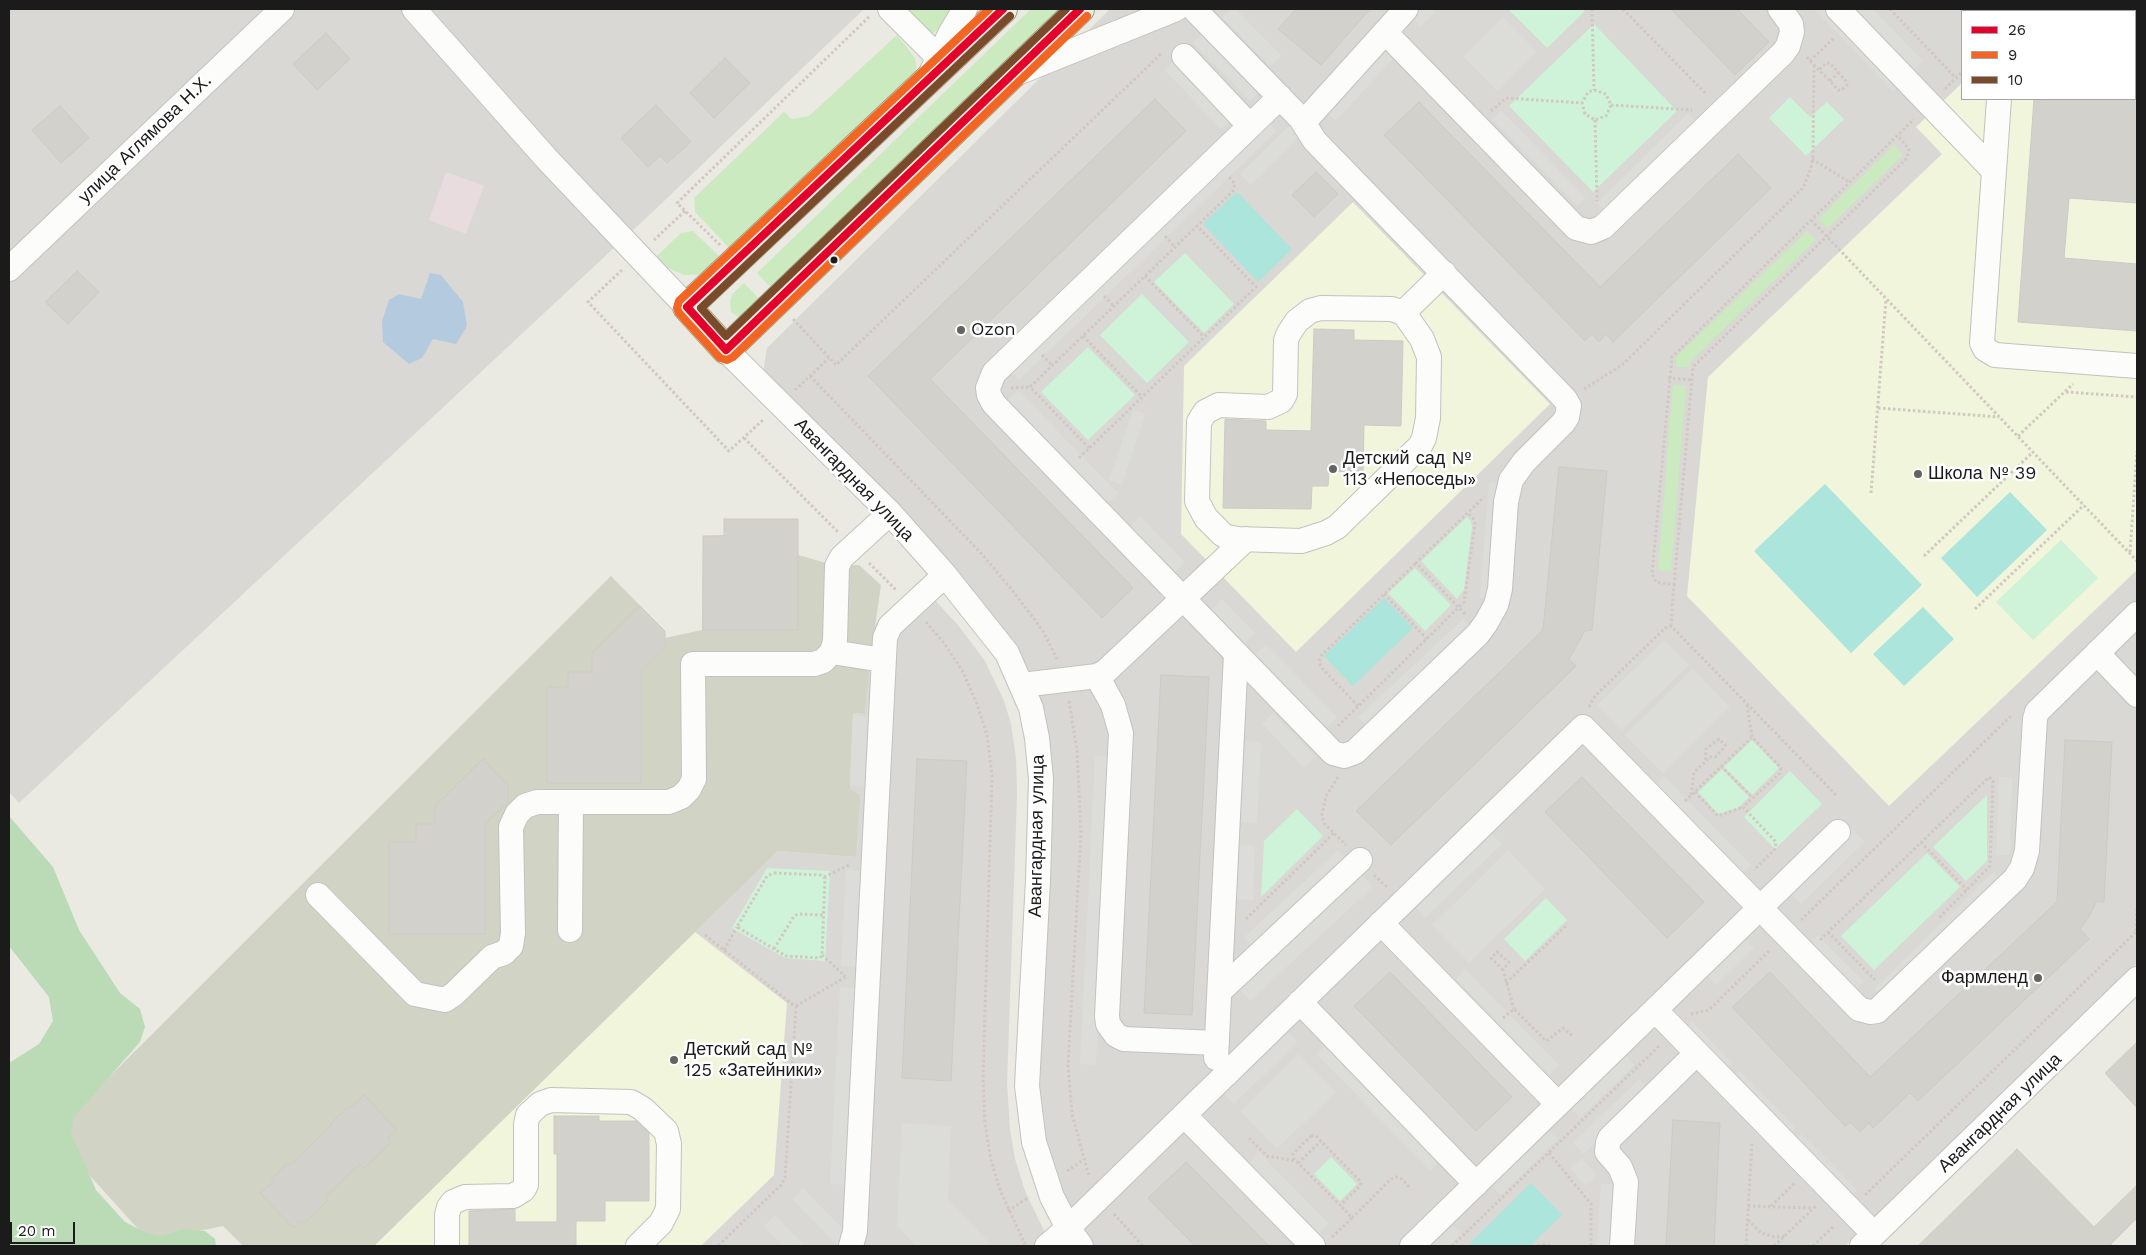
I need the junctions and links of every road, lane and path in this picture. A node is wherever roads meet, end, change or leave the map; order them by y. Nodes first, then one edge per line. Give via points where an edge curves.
1 (282, 9) edge
2 (414, 9) edge
3 (965, 9) edge
4 (1003, 9) edge
5 (1080, 9) edge
6 (1176, 9) edge
7 (1194, 9) edge
8 (1406, 9) edge
9 (1592, 9) edge
10 (1622, 9) edge
11 (1780, 9) edge
12 (1890, 9) edge
13 (880, 12) edge
14 (1845, 15) edge
15 (1386, 32) junction
16 (1791, 40) junction
17 (1175, 53) joint
18 (1810, 61) junction
19 (1814, 65) junction
20 (937, 68) junction
21 (1819, 70) junction
22 (1839, 72) junction
23 (1961, 73) edge
24 (1011, 75) junction
25 (1956, 78) junction
26 (1830, 81) junction
27 (1594, 90) junction
28 (1280, 97) junction
29 (1999, 100) edge
30 (1582, 103) junction
31 (1930, 104) junction
32 (1611, 105) junction
33 (1723, 112) junction
34 (1595, 120) junction
35 (1304, 122) junction
36 (1476, 125) junction
37 (1250, 126) junction
38 (1897, 135) junction
39 (1812, 159) junction
40 (1214, 161) junction
41 (1994, 170) junction
42 (1849, 182) junction
43 (685, 211) junction
44 (1811, 220) junction
45 (1197, 226) junction
46 (1598, 230) junction
47 (1826, 236) junction
48 (727, 251) dead end
49 (638, 255) junction
50 (9, 269) edge
51 (1444, 273) junction
52 (1145, 276) junction
53 (1886, 299) junction
54 (687, 307) junction
55 (1402, 313) junction
56 (790, 316) dead end
57 (1083, 336) junction
58 (1204, 337) junction
59 (726, 350) junction
60 (829, 358) junction
61 (2095, 363) junction
62 (2137, 366) edge
63 (1668, 378) junction
64 (1691, 380) junction
65 (2064, 392) junction
66 (791, 394) dead end
67 (1142, 397) junction
68 (2137, 397) edge
69 (1565, 399) junction
70 (1878, 408) junction
71 (768, 415) dead end
72 (2000, 417) junction
73 (2018, 436) junction
74 (744, 438) junction
75 (1089, 448) junction
76 (2137, 451) edge
77 (2033, 452) junction
78 (1062, 474) junction
79 (1489, 492) dead end
80 (1871, 493) dead end
81 (2084, 505) junction
82 (1468, 512) junction
83 (890, 513) junction
84 (1246, 540) junction
85 (853, 547) junction
86 (2130, 553) junction
87 (1924, 556) dead end
88 (2137, 561) edge
89 (1416, 563) junction
90 (945, 575) junction
91 (1674, 585) junction
92 (1384, 594) junction
93 (1183, 599) junction
94 (912, 606) junction
95 (1459, 608) junction
96 (1975, 609) dead end
97 (2137, 614) edge
98 (1671, 626) junction
99 (1481, 630) junction
100 (1427, 639) junction
101 (832, 652) junction
102 (2097, 653) junction
103 (1236, 654) junction
104 (883, 660) junction
105 (1097, 676) junction
106 (1022, 685) junction
107 (2137, 695) edge
108 (1747, 704) junction
109 (1358, 706) junction
110 (2038, 710) junction
111 (1583, 727) junction
112 (1752, 737) junction
113 (1321, 742) junction
114 (1355, 752) junction
115 (1705, 762) junction
116 (1721, 766) junction
117 (1695, 792) junction
118 (1836, 795) dead end
119 (1691, 796) junction
120 (1753, 798) junction
121 (571, 802) junction
122 (1743, 808) junction
123 (1670, 816) junction
124 (1838, 832) dead end
125 (1334, 833) junction
126 (1921, 842) junction
127 (1360, 860) junction
128 (873, 863) junction
129 (824, 877) junction
130 (1738, 885) junction
131 (1968, 890) junction
132 (318, 895) dead end
133 (1402, 903) junction
134 (1985, 907) junction
135 (2137, 907) edge
136 (1760, 908) junction
137 (824, 915) junction
138 (1381, 923) junction
139 (1568, 924) dead end
140 (1932, 924) dead end
141 (1223, 927) junction
142 (737, 928) junction
143 (570, 930) dead end
144 (1828, 932) junction
145 (2137, 932) edge
146 (1786, 934) junction
147 (705, 935) dead end
148 (774, 949) junction
149 (724, 950) junction
150 (1806, 954) junction
151 (822, 955) junction
152 (1503, 970) junction
153 (856, 976) junction
154 (2137, 979) edge
155 (1506, 983) junction
156 (1220, 991) junction
157 (1300, 1002) junction
158 (1852, 1002) junction
159 (796, 1006) junction
160 (1514, 1009) junction
161 (1655, 1010) junction
162 (1675, 1030) junction
163 (1488, 1032) junction
164 (1574, 1037) dead end
165 (1217, 1044) junction
166 (1697, 1053) junction
167 (1215, 1085) junction
168 (1558, 1104) junction
169 (1753, 1110) junction
170 (1184, 1115) junction
171 (1250, 1138) dead end
172 (1321, 1141) junction
173 (1549, 1153) junction
174 (1298, 1162) junction
175 (1810, 1168) junction
176 (1476, 1184) junction
177 (1412, 1189) dead end
178 (1832, 1191) junction
179 (1340, 1206) junction
180 (1748, 1206) junction
181 (1771, 1207) junction
182 (1813, 1208) junction
183 (1850, 1210) junction
184 (1352, 1218) junction
185 (1748, 1219) junction
186 (1785, 1236) junction
187 (1074, 1237) edge
188 (1868, 1240) edge
189 (1321, 1243) edge
190 (447, 1246) edge
191 (638, 1246) edge
192 (718, 1246) edge
193 (851, 1246) edge
194 (1027, 1246) edge
195 (1047, 1246) edge
196 (1412, 1246) edge
197 (1452, 1246) edge
198 (1538, 1246) edge
199 (1552, 1246) edge
200 (1591, 1246) edge
201 (1622, 1246) edge
202 (1746, 1246) edge
203 (1774, 1246) edge
204 (1813, 1246) edge

1 - 50 street, улица Аглямова Н.Х.
2 - 49 street via 546,158
3 - 20 street
4 - 20 main road
5 - 24 main road
6 - 24 street
7 - 28 street
8 - 15 street
9 - 27 path
10 - 33 path
11 - 16 street via 1791,24
12 - 25 path
13 - 20 street
13 - 43 path via 677,203
14 - 18 path
14 - 31 street
15 - 35 street
15 - 36 street
16 - 18 path
16 - 33 street via 1783,53
17 - 37 street
17 - 60 path via 836,365
18 - 19 path
19 - 21 path
19 - 39 path
20 - 54 main road
21 - 22 path via 1829,63
21 - 26 path
22 - 26 path
22 - 26 path via 1847,85 1840,90
23 - 25 path
24 - 59 main road
25 - 31 path
27 - 30 path via 1588,92
27 - 32 path via 1606,94
28 - 35 street
28 - 37 street
29 - 41 street
30 - 34 path via 1585,114
30 - 36 path via 1506,98
31 - 38 path
31 - 41 street
32 - 33 path
32 - 34 path via 1606,116
33 - 46 street
34 - 46 path
35 - 51 street via 1315,141
36 - 46 street via 1576,228
37 - 40 street
38 - 42 path
38 - 47 path via 1909,149 1907,158
39 - 42 path
39 - 69 path via 1806,182 1796,196 1622,365
40 - 45 path via 1233,181 1235,188
40 - 78 street via 990,380 989,396 994,404
41 - 61 street via 1982,343 1985,349 1995,355
42 - 44 path
43 - 48 path
43 - 49 path
44 - 47 path
44 - 63 path via 1675,352 1670,360
45 - 52 path
45 - 58 path via 1256,287
47 - 53 path
47 - 64 path via 1695,364
49 - 54 street
49 - 74 path via 588,302 729,451
51 - 55 street
51 - 69 street
52 - 57 path
52 - 58 path
53 - 70 path
53 - 72 path
54 - 59 main road
55 - 84 street via 1422,339 1428,357 1428,418 1420,446 1326,533 1301,541
55 - 84 street via 1392,309 1321,308 1310,311 1297,322 1286,340 1285,388 1281,401 1268,407 1219,406 1202,416 1197,428 1198,506 1222,534
56 - 60 path
57 - 67 path
57 - 75 path via 1030,387
58 - 67 path
59 - 83 street, Авангардная улица
60 - 66 path
61 - 62 street
61 - 65 path
63 - 64 path
63 - 91 path via 1652,574 1656,582
64 - 91 path
65 - 68 path
65 - 73 path
67 - 75 path
69 - 99 street via 1569,406 1567,417 1511,480 1506,502 1500,589 1491,615
70 - 72 path
70 - 80 path
71 - 74 path
72 - 73 path
73 - 77 path
74 - 85 path
75 - 78 path
76 - 86 path
77 - 81 path
77 - 87 path
78 - 93 street
79 - 82 path
81 - 86 path
81 - 96 path
82 - 89 path
82 - 95 path via 1475,524 1466,599
83 - 85 street
83 - 90 street, Авангардная улица
84 - 93 street
85 - 94 path
85 - 101 street via 839,561 835,572
86 - 88 path
89 - 92 path
89 - 95 path
90 - 94 street
90 - 106 street, Авангардная улица via 1008,653
91 - 98 path
92 - 100 path
92 - 109 path via 1319,659 1322,668
93 - 103 street
93 - 105 street via 1112,667
94 - 104 street via 887,631
94 - 194 path via 962,670 978,704 987,734 992,775 983,1080 985,1124 1000,1190
95 - 99 path
95 - 100 path
97 - 102 street
98 - 108 path
98 - 111 path via 1665,628 1595,696
99 - 114 street
100 - 109 path
101 - 104 street
101 - 121 street via 814,664 693,664 694,779 682,797 669,802
102 - 107 street
102 - 110 street
103 - 113 street
103 - 141 street
104 - 128 street
105 - 106 street
105 - 165 street via 1116,713 1121,733 1108,1024 1116,1035 1124,1039
106 - 187 street, Авангардная улица via 1032,708 1041,779 1027,1086 1034,1142 1052,1197
108 - 112 path
108 - 118 path
109 - 113 path
110 - 134 street via 2025,860 2015,879
110 - 146 path via 2020,707
111 - 123 street
111 - 133 street
112 - 116 path
112 - 120 path via 1781,768 1780,773
113 - 114 street via 1338,755
114 - 125 path via 1324,801 1324,823
115 - 115 path via 1724,748 1720,740 1706,749
115 - 119 path via 1693,775
116 - 117 path
116 - 120 path
117 - 119 path
117 - 122 path via 1718,816
119 - 123 path
120 - 122 path
121 - 132 street via 537,802 525,806 517,814 511,826 513,933 510,946 504,953 492,957 445,1000 415,994
121 - 143 street
122 - 130 path via 1776,840 1776,847
123 - 130 street
124 - 136 street
125 - 127 path
125 - 141 path via 1241,924
126 - 131 path
126 - 131 path via 1986,778 1992,779 1990,864
126 - 144 path
127 - 133 path
127 - 156 street
128 - 129 path via 853,864
128 - 153 street
129 - 137 path
129 - 142 path via 770,874
130 - 136 street
131 - 134 path
131 - 140 path
133 - 138 street
134 - 158 street via 1877,1011 1864,1011
135 - 145 path
136 - 146 street
136 - 161 street
137 - 148 path via 794,916
137 - 151 path
138 - 157 street
138 - 163 street
139 - 155 path
141 - 156 street
142 - 148 path
142 - 149 path
144 - 150 path
144 - 158 path via 1875,980
145 - 183 path
146 - 150 street
146 - 162 path via 1709,1010 1692,1014
147 - 149 path
148 - 151 path via 792,957 818,958
149 - 159 path
150 - 158 street
151 - 153 path
152 - 152 path via 1509,963 1497,952 1491,958
152 - 155 path
153 - 159 path
153 - 193 street via 855,1231
154 - 188 street, Авангардная улица
155 - 160 path
156 - 165 street
157 - 167 street
157 - 176 street
159 - 192 path via 785,1178
160 - 163 path
160 - 164 path via 1546,1041 1563,1028
161 - 162 street
161 - 168 street
162 - 166 street
162 - 173 path
163 - 168 street
165 - 167 street
166 - 169 street
166 - 201 street via 1608,1143 1607,1152 1620,1167 1626,1182
167 - 170 street
168 - 176 street
169 - 175 street
169 - 180 path
170 - 187 street
170 - 189 street
171 - 174 path via 1270,1157
172 - 174 path
172 - 174 path via 1311,1136 1293,1154
172 - 179 path via 1360,1182 1360,1186
173 - 197 path
173 - 200 path via 1591,1204
174 - 179 path
175 - 178 street
175 - 181 path
176 - 196 street
177 - 184 path via 1402,1179 1391,1179
178 - 182 path
178 - 183 street
179 - 184 path
180 - 181 path
180 - 185 path
181 - 182 path
182 - 186 path
183 - 188 street
183 - 204 path
184 - 189 path
185 - 186 path via 1761,1233
185 - 202 path
186 - 203 path
187 - 195 street
190 - 191 street via 447,1215 453,1202 465,1196 513,1196 523,1190 528,1115 540,1104 551,1100 631,1102 643,1108 666,1131 669,1144 668,1209 661,1224
198 - 199 path

